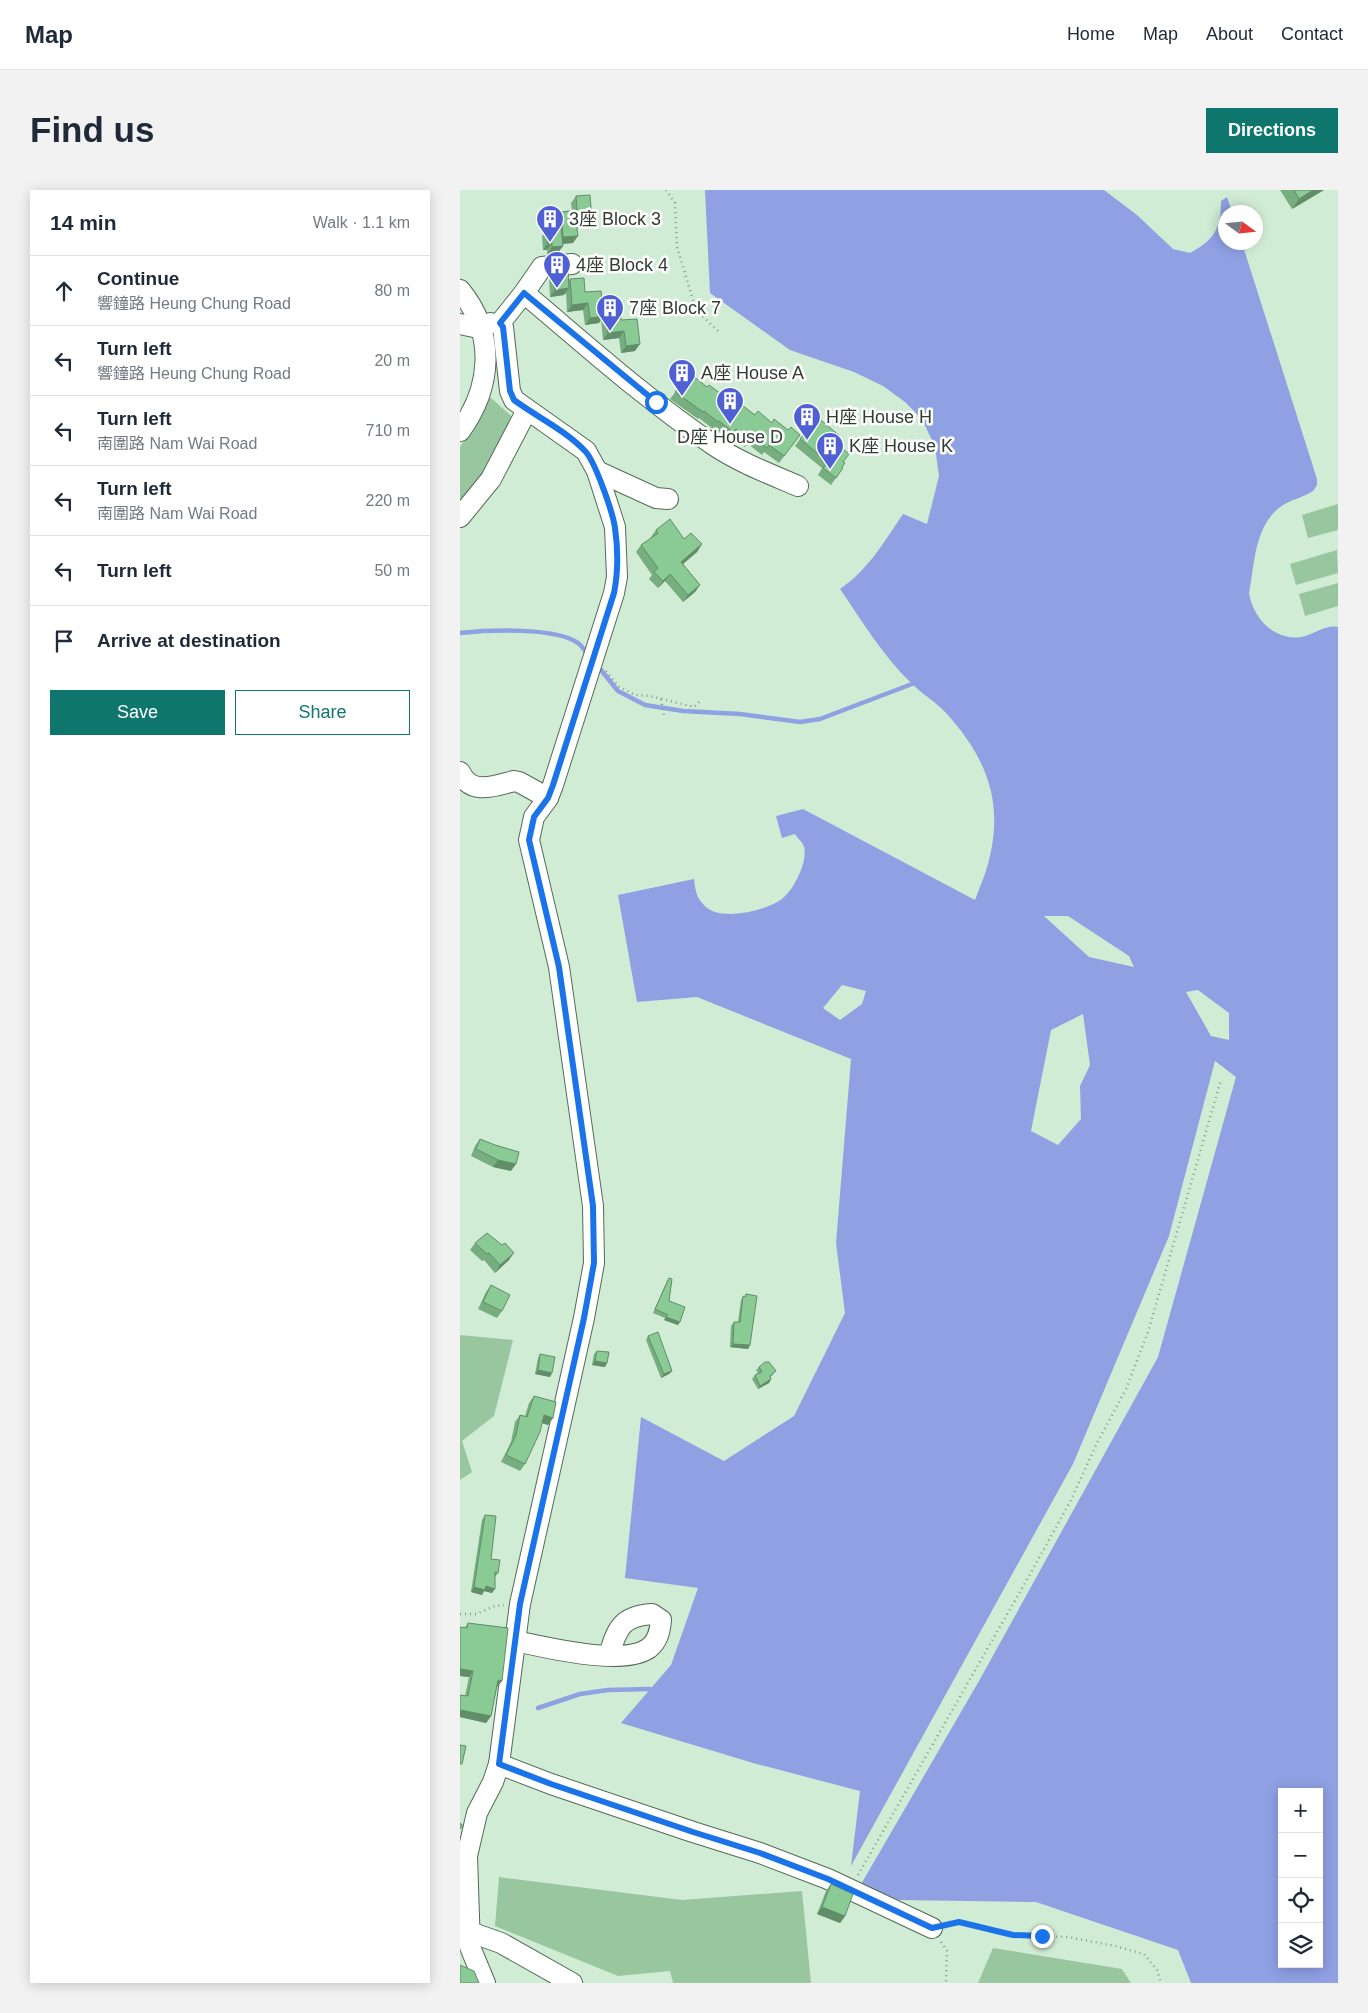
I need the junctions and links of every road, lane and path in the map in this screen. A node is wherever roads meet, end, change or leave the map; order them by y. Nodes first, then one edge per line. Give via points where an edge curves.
1 (666, 190) edge
2 (572, 264) dead end
3 (460, 290) edge
4 (524, 293) junction
5 (500, 323) junction
6 (470, 325) edge
7 (718, 331) dead end
8 (528, 410) junction
9 (460, 432) edge
10 (597, 471) junction
11 (798, 486) dead end
12 (668, 499) dead end
13 (460, 517) edge
14 (592, 661) junction
15 (661, 698) junction
16 (700, 701) dead end
17 (664, 716) dead end
18 (460, 772) edge
19 (548, 798) junction
20 (1221, 1080) dead end
21 (520, 1604) junction
22 (460, 1614) edge
23 (515, 1641) junction
24 (609, 1655) dead end
25 (499, 1764) junction
26 (464, 1866) edge
27 (849, 1890) junction
28 (464, 1905) edge
29 (932, 1928) junction
30 (470, 1932) junction
31 (485, 1983) edge
32 (572, 1983) edge
33 (946, 1983) edge
34 (1161, 1983) edge

1 - 7 path via 675,203 677,246 696,310
2 - 4 street via 542,267
3 - 6 street via 469,302
4 - 5 street
4 - 11 street via 656,402 716,446 751,466
5 - 6 street
5 - 8 street via 510,391 514,400
6 - 9 street via 486,355 485,374 475,409
8 - 10 street via 586,452
8 - 13 street via 491,479
10 - 12 street via 656,498
10 - 14 street via 615,528 617,577
14 - 15 path via 618,686 635,695
14 - 19 street
15 - 16 path via 694,707
15 - 17 path
18 - 19 street via 473,786 485,788 519,782
19 - 21 street via 534,817 529,840 559,967 593,1206 594,1263
20 - 27 path via 1148,1332 1126,1388 1070,1502
21 - 22 path via 495,1606 476,1614
21 - 23 street
23 - 24 street via 569,1652
23 - 25 street
25 - 26 street via 477,1814
25 - 27 street via 760,1853
26 - 28 street
27 - 29 street
28 - 30 street
29 - 33 path via 947,1951
29 - 34 path via 959,1922 1013,1935 1068,1937 1115,1946 1144,1954 1157,1970
30 - 31 street via 470,1947
30 - 32 street via 501,1943

